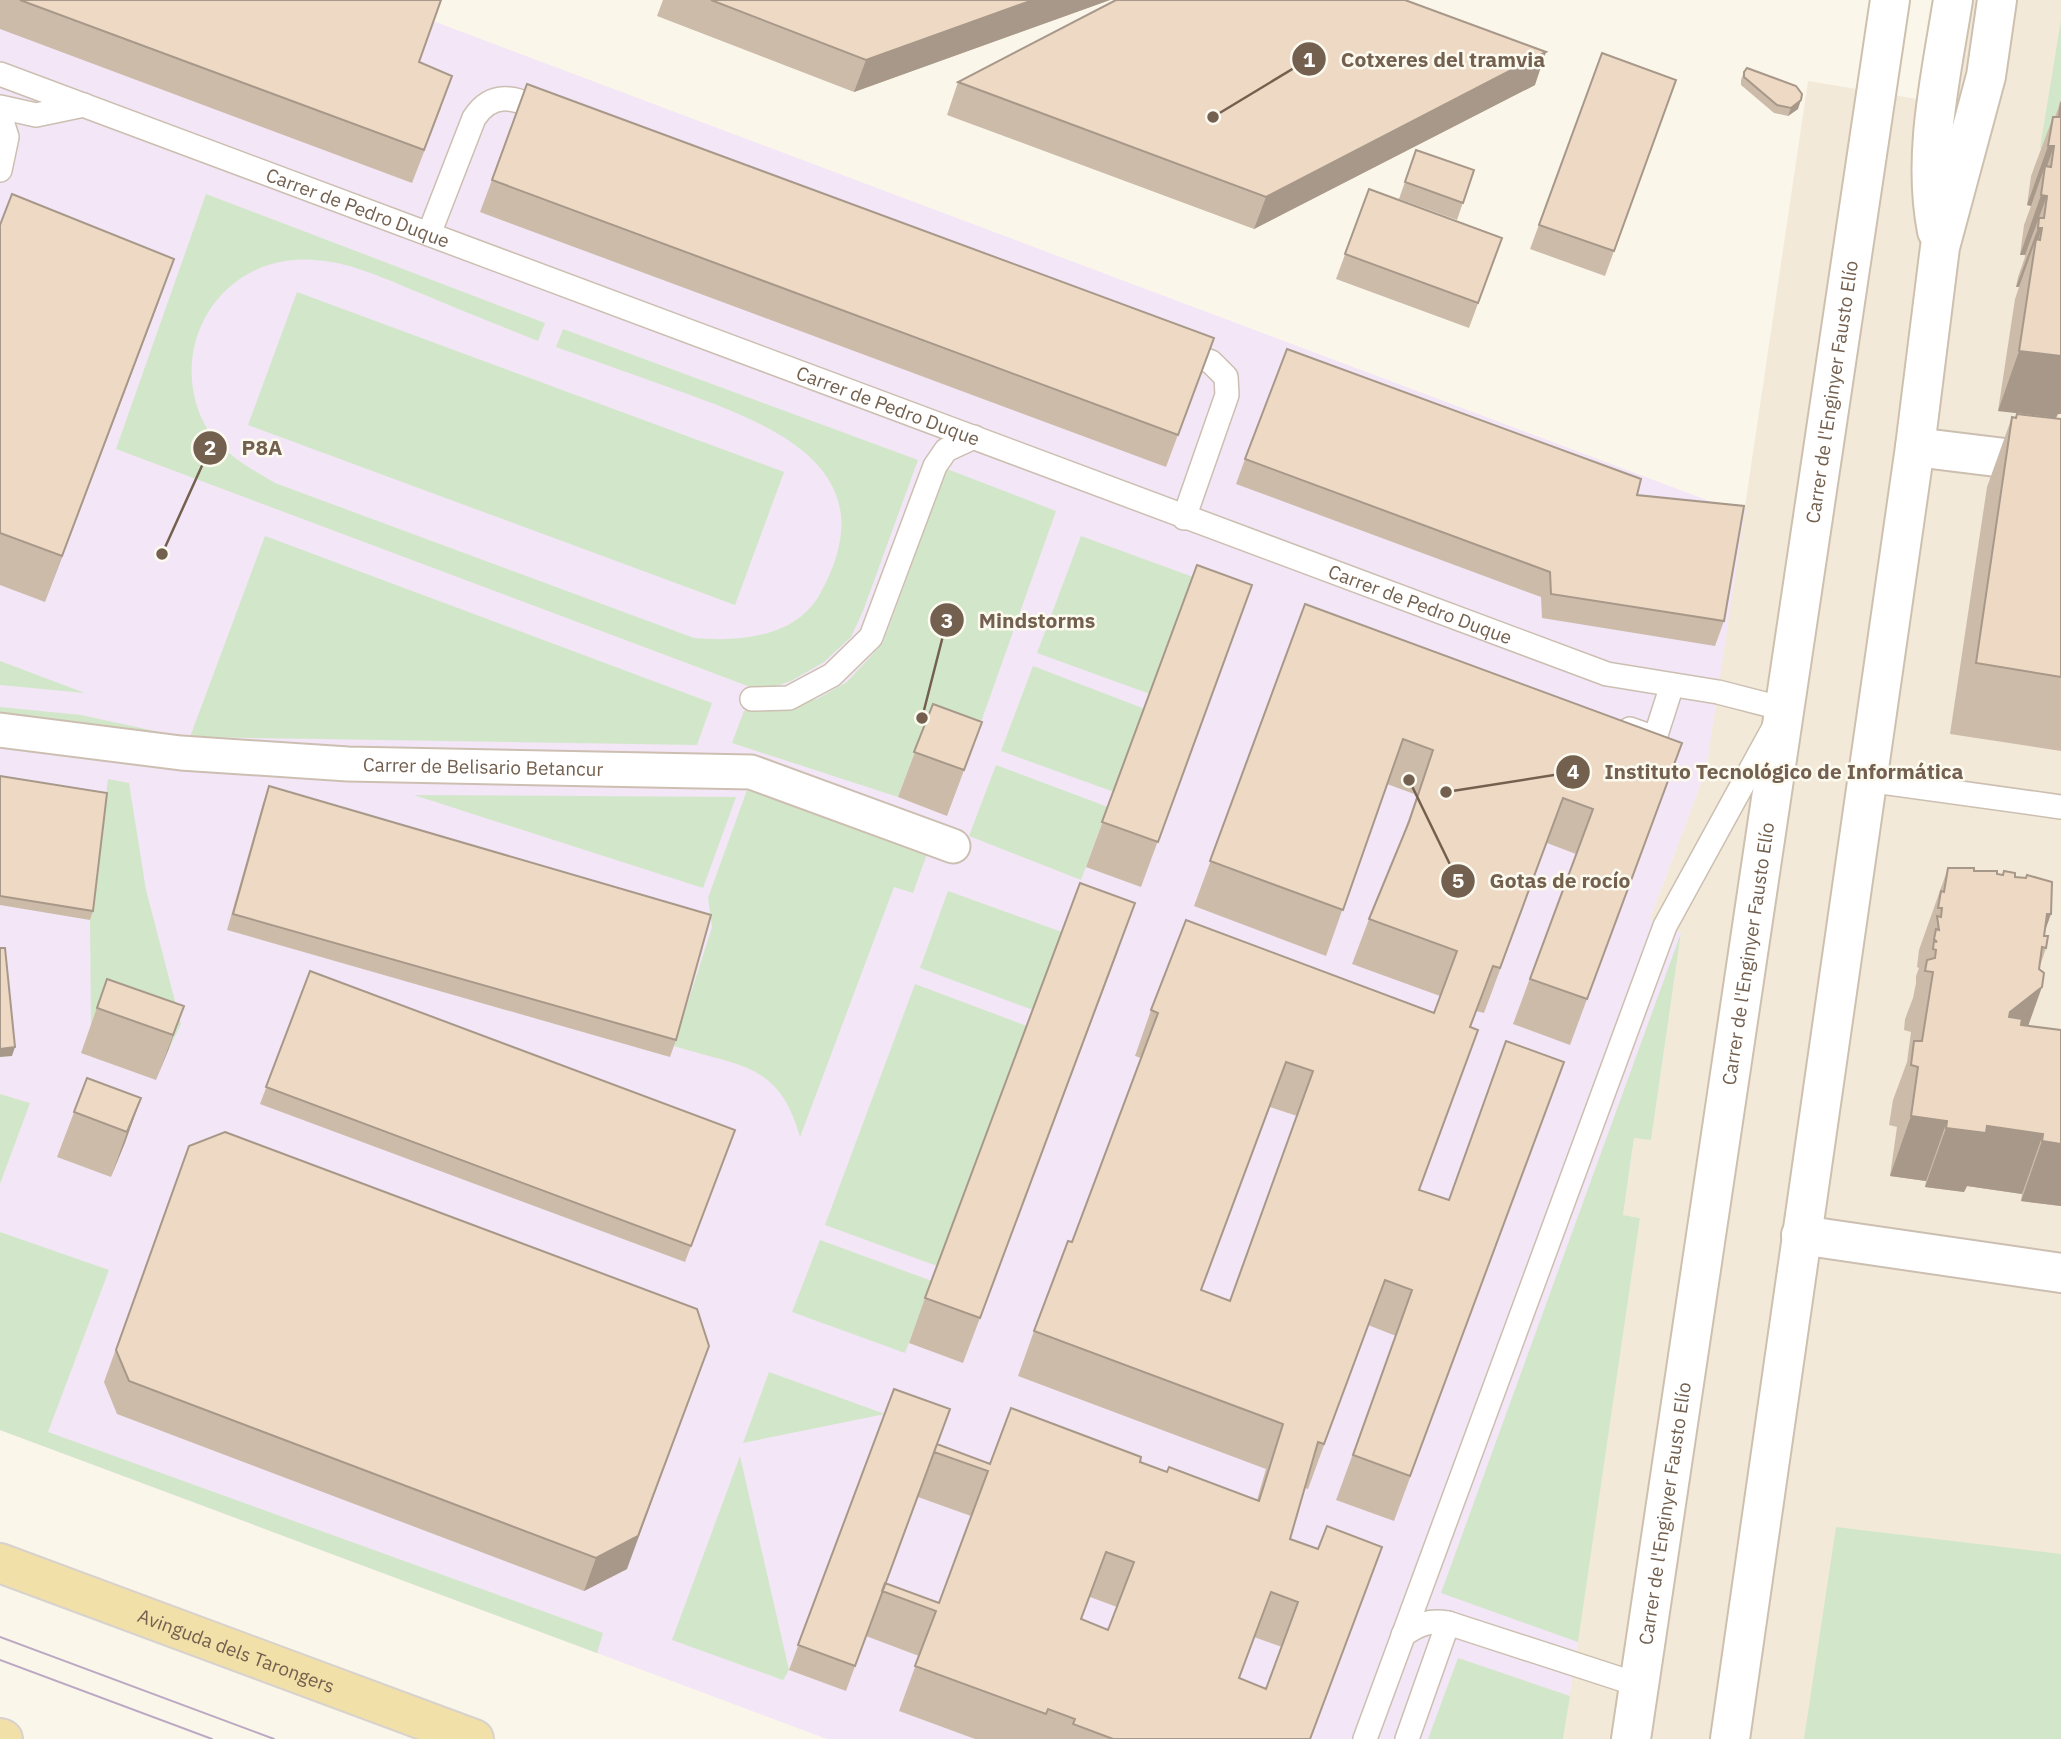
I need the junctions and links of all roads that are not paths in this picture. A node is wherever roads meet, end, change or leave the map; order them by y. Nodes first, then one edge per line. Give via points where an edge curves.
1 (1890, 0) edge
2 (1953, 0) edge
3 (1997, 0) edge
4 (0, 74) edge
5 (84, 106) junction
6 (0, 107) edge
7 (0, 115) edge
8 (570, 120) edge
9 (0, 170) edge
10 (429, 234) junction
11 (1940, 247) junction
12 (1158, 342) edge
13 (974, 437) junction
14 (1915, 447) junction
15 (2061, 465) edge
16 (1184, 518) junction
17 (1672, 685) junction
18 (752, 699) dead end
19 (1784, 709) junction
20 (1602, 719) edge
21 (0, 730) edge
22 (1867, 780) junction
23 (2061, 807) edge
24 (953, 846) dead end
25 (1801, 1235) junction
26 (2061, 1273) edge
27 (0, 1563) edge
28 (1448, 1623) junction
29 (1403, 1635) junction
30 (1639, 1685) junction
31 (474, 1739) edge
32 (1365, 1739) edge
33 (1407, 1739) edge
34 (1631, 1739) edge
35 (1730, 1739) edge

1 - 19 main road, Carrer de l'Enginyer Fausto Elío
2 - 11 main road via 1932,161 1932,203
3 - 11 main road via 1986,76
4 - 5 lane, Carrer de Pedro Duque
5 - 6 lane via 36,115
5 - 10 lane, Carrer de Pedro Duque
7 - 9 lane via 7,137
8 - 10 lane via 517,100 497,98 483,104
10 - 13 lane, Carrer de Pedro Duque
11 - 14 main road
12 - 16 lane via 1211,362 1226,377 1227,395
13 - 16 lane, Carrer de Pedro Duque
13 - 18 lane via 946,450 935,466 871,637 832,675 789,698
14 - 15 main road
14 - 22 main road
16 - 17 lane, Carrer de Pedro Duque via 1607,674
17 - 19 lane, Carrer de Pedro Duque
17 - 20 lane via 1655,738
19 - 29 lane via 1665,926
19 - 30 main road, Carrer de l'Enginyer Fausto Elío
21 - 24 street, Carrer de Belisario Betancur via 181,753 348,764 751,772
22 - 23 lane
22 - 25 main road
25 - 26 main road
25 - 35 main road
27 - 31 main road, Avinguda dels Tarongers
28 - 29 lane via 1432,1620
28 - 30 lane
28 - 33 lane
29 - 32 lane
30 - 34 main road, Carrer de l'Enginyer Fausto Elío

